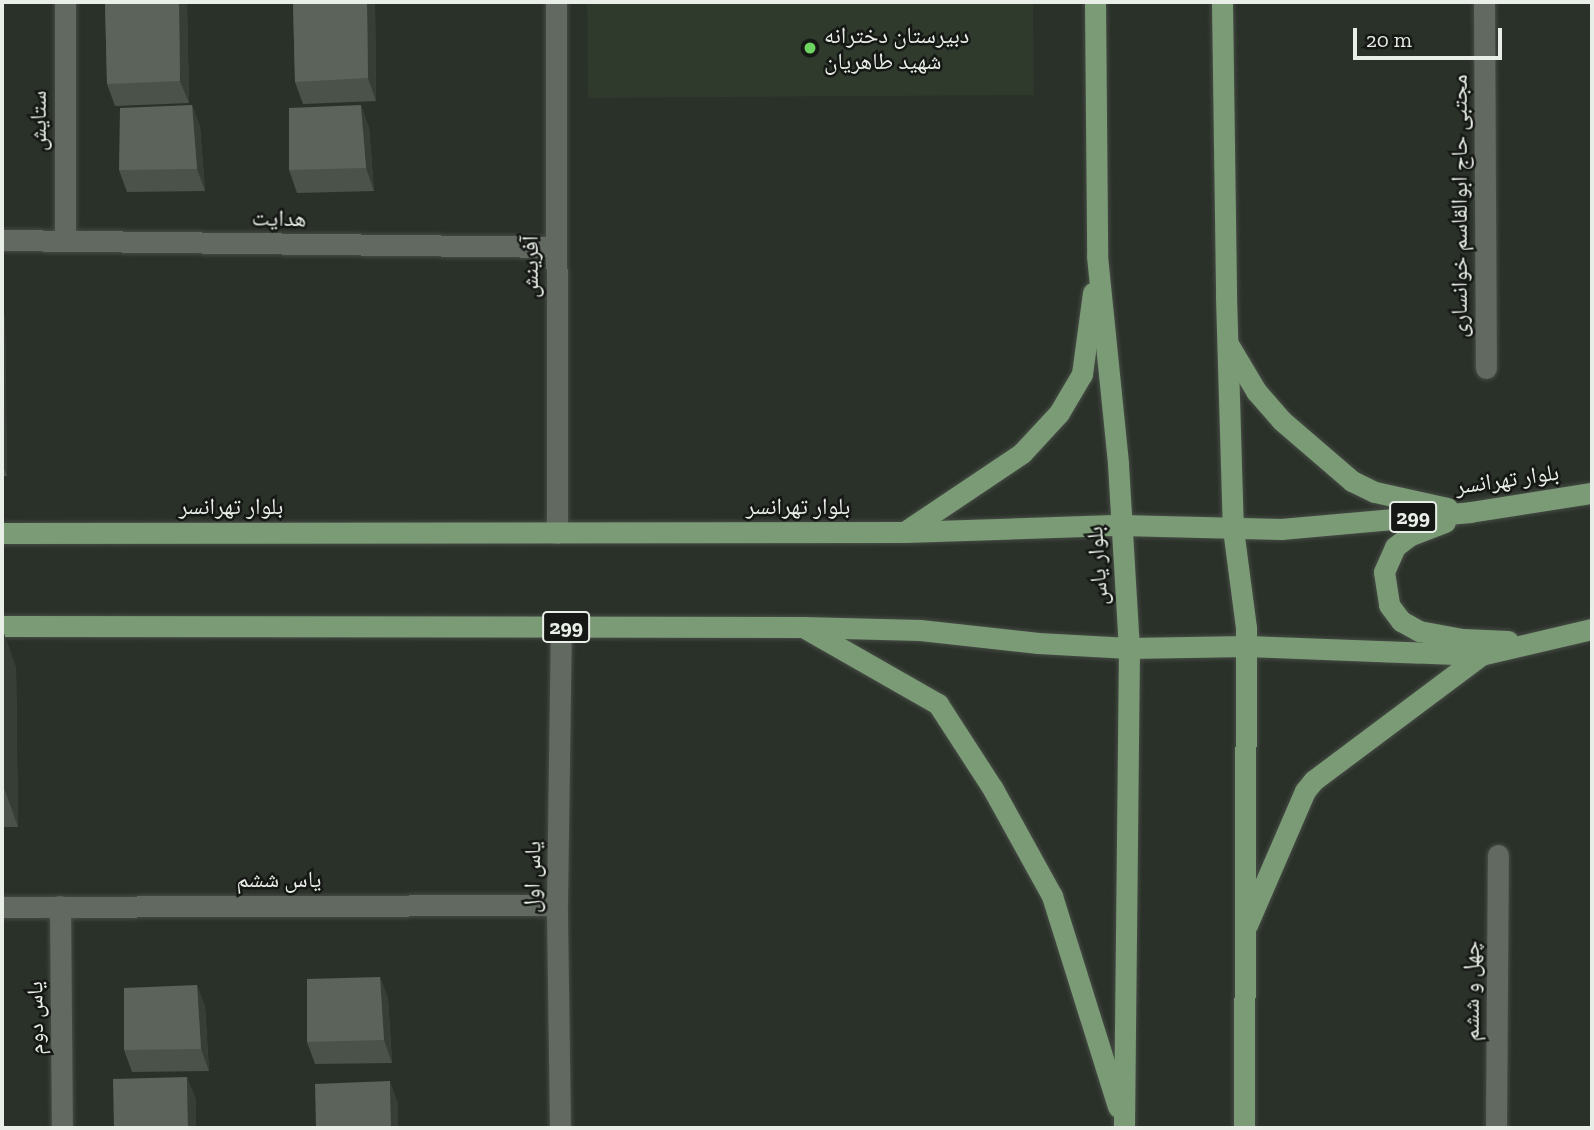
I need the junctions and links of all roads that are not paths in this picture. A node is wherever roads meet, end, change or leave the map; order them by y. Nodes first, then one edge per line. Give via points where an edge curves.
1 (65, 2) edge
2 (556, 2) edge
3 (1095, 2) edge
4 (1222, 2) edge
5 (1484, 2) edge
6 (2, 240) edge
7 (65, 241) junction
8 (556, 247) junction
9 (1097, 256) junction
10 (1227, 342) junction
11 (1486, 368) dead end
12 (1592, 493) edge
13 (1470, 512) junction
14 (1121, 525) junction
15 (1233, 529) junction
16 (905, 532) junction
17 (2, 533) edge
18 (557, 533) junction
19 (2, 626) edge
20 (561, 627) junction
21 (803, 627) junction
22 (1592, 629) edge
23 (1532, 643) junction
24 (1247, 646) junction
25 (1129, 648) junction
26 (1481, 655) junction
27 (1498, 855) dead end
28 (557, 905) junction
29 (60, 906) junction
30 (2, 907) edge
31 (1244, 934) junction
32 (62, 1128) edge
33 (560, 1128) edge
34 (1124, 1128) edge
35 (1244, 1128) edge
36 (1496, 1128) edge

1 - 7 street, ستایش
2 - 8 street, آفرینش
3 - 9 main road, بلوار یاس
4 - 10 main road
5 - 11 street, مجتبی حاج ابوالقاسم خوانساری
6 - 7 street, هدایت
7 - 8 street, هدایت
8 - 18 street, آفرینش
9 - 14 main road, بلوار یاس
9 - 16 main road via 1082,374 1059,412 1022,453
10 - 13 main road via 1256,391 1281,420 1352,481 1375,492
10 - 15 main road
12 - 13 main road, بلوار تهرانسر / 299
13 - 15 main road, بلوار تهرانسر / 299
13 - 23 main road via 1409,536 1395,547 1384,572 1389,605 1401,621 1419,631
14 - 15 main road, بلوار تهرانسر / 299
14 - 16 main road, بلوار تهرانسر / 299
14 - 25 main road, بلوار یاس
15 - 24 main road
16 - 18 main road, بلوار تهرانسر / 299
17 - 18 main road, بلوار تهرانسر / 299
19 - 20 main road, 299
20 - 21 main road, 299
20 - 28 street, یاس اول
21 - 25 main road, 299 via 919,630
21 - 34 main road via 938,704 993,789 1052,896
22 - 23 main road
23 - 26 main road
24 - 25 main road, 299
24 - 26 main road, 299
24 - 31 main road
25 - 34 main road, بلوار یاس
26 - 31 main road via 1314,780 1305,791
27 - 36 street, چهل و ششم
28 - 29 street, یاس ششم
28 - 33 street, یاس اول
29 - 30 street, یاس ششم
29 - 32 street, یاس دوم
31 - 35 main road

